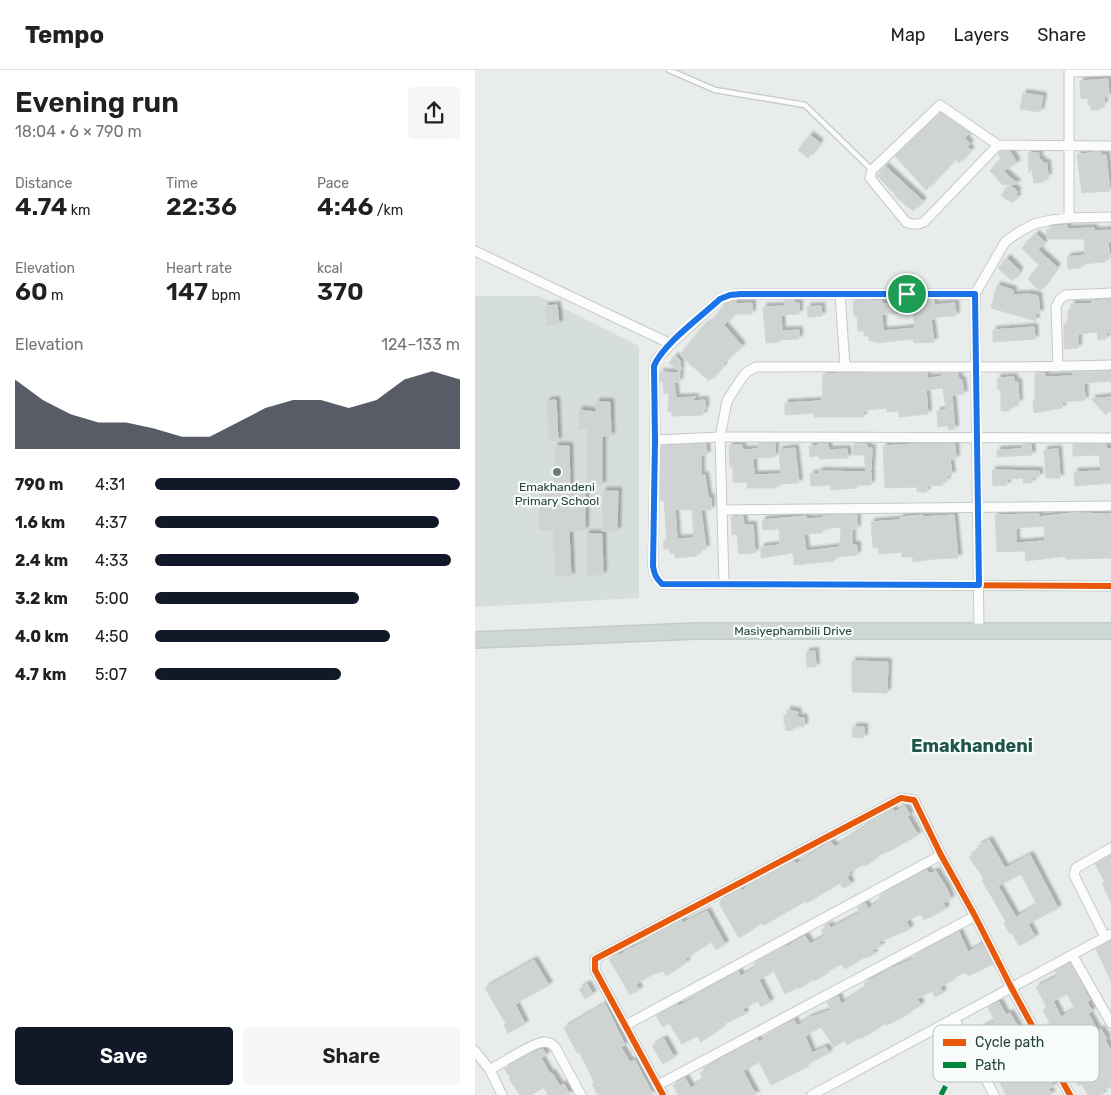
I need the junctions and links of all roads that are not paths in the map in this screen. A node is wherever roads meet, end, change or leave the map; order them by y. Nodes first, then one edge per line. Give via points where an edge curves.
1 (669, 70) edge
2 (1069, 71) edge
3 (1111, 71) edge
4 (997, 145) junction
5 (1068, 145) junction
6 (1111, 146) edge
7 (871, 170) junction
8 (1111, 217) edge
9 (1069, 218) junction
10 (475, 251) edge
11 (1111, 293) edge
12 (840, 294) junction
13 (975, 294) junction
14 (671, 344) junction
15 (1111, 365) edge
16 (845, 366) junction
17 (976, 367) junction
18 (1058, 367) junction
19 (720, 437) junction
20 (1111, 438) edge
21 (977, 439) junction
22 (655, 440) junction
23 (1111, 506) edge
24 (978, 508) junction
25 (722, 510) junction
26 (725, 584) junction
27 (979, 585) junction
28 (1111, 586) edge
29 (1111, 631) edge
30 (979, 632) junction
31 (475, 640) edge
32 (1111, 848) edge
33 (941, 855) junction
34 (975, 916) junction
35 (1108, 936) edge
36 (1073, 956) junction
37 (1011, 987) junction
38 (954, 1018) junction
39 (1111, 1023) edge
40 (626, 1025) junction
41 (941, 1025) edge
42 (958, 1025) edge
43 (1032, 1025) edge
44 (933, 1029) edge
45 (475, 1051) edge
46 (490, 1070) junction
47 (987, 1082) edge
48 (1063, 1082) edge
49 (658, 1085) junction
50 (502, 1095) edge
51 (581, 1095) edge
52 (663, 1095) edge
53 (812, 1095) edge
54 (994, 1095) edge
55 (1070, 1095) edge

1 - 7 lane via 715,90 805,105
2 - 3 street
2 - 5 street
4 - 5 street
4 - 7 street via 940,105
4 - 7 street via 919,224 906,222 871,180
5 - 6 street
5 - 9 street
8 - 9 street
9 - 13 street via 1035,224 1005,242
10 - 14 street
11 - 18 street via 1060,299 1056,307
12 - 13 street
12 - 14 street via 730,295 720,299
12 - 16 street
13 - 17 street
14 - 22 street via 654,366
15 - 18 street
16 - 17 street
16 - 19 street via 752,370 741,378 727,401
17 - 18 street
17 - 21 street
19 - 21 street
19 - 22 street
19 - 25 street
20 - 21 street
21 - 24 street
22 - 26 street via 655,576 662,584
23 - 24 street
24 - 25 street
24 - 27 street
25 - 26 street
26 - 27 street
27 - 28 street
27 - 30 street
29 - 30 main road, Masiyephambili Drive
30 - 31 main road, Masiyephambili Drive via 696,631
32 - 35 street via 1077,868 1073,874
33 - 34 street
33 - 40 street
33 - 40 street via 914,800 897,799 595,959 595,970
34 - 37 street
34 - 49 street
35 - 36 street
36 - 37 street
36 - 39 street
37 - 38 street
37 - 43 street
38 - 41 street
38 - 42 street
40 - 49 street
44 - 53 street
45 - 46 street
46 - 50 street
46 - 51 street via 548,1042 557,1050
47 - 54 street
48 - 55 street
49 - 52 street

